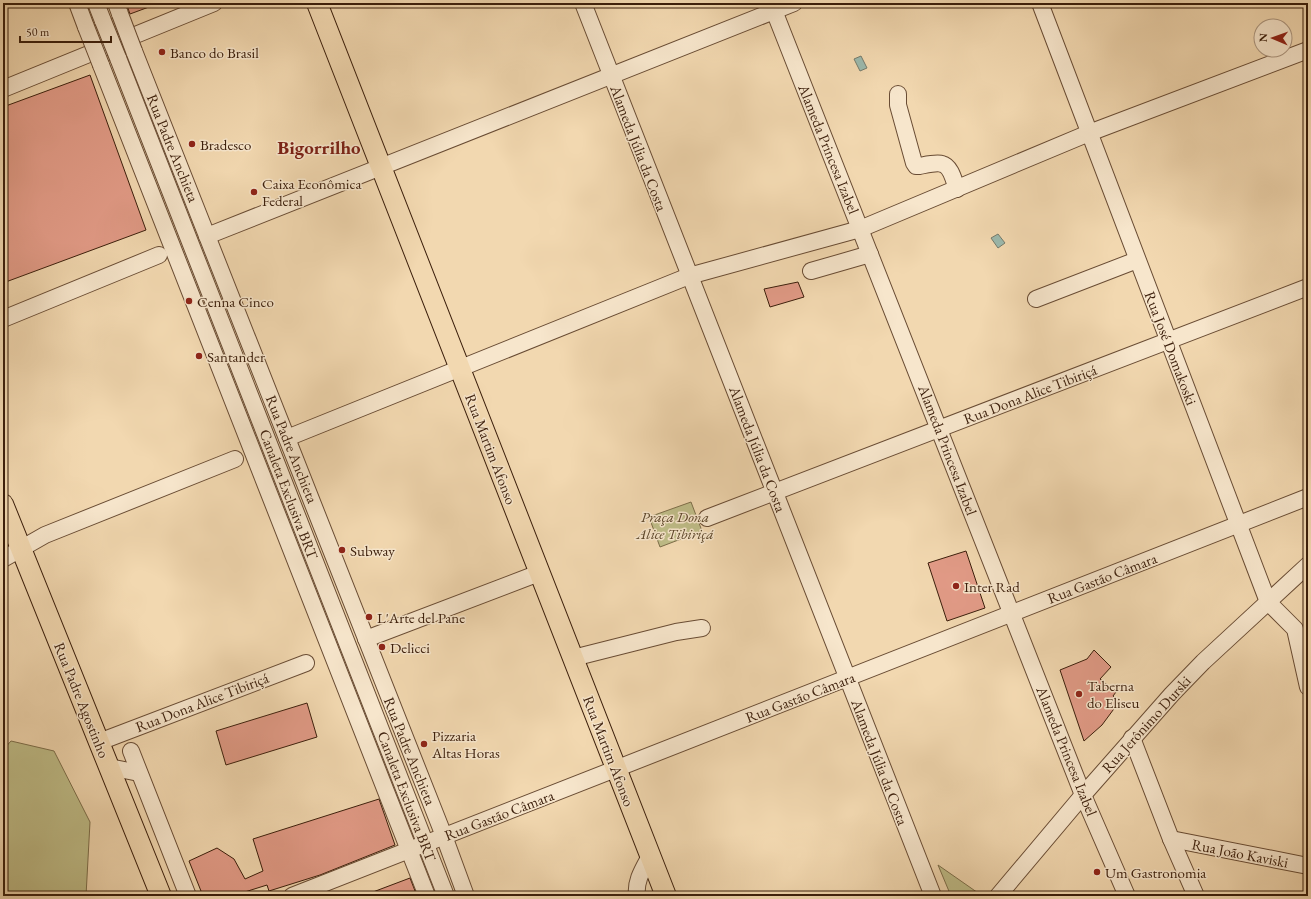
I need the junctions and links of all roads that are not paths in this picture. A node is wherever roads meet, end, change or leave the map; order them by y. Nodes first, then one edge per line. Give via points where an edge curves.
1 (77, 3) edge
2 (96, 3) edge
3 (214, 3) edge
4 (317, 3) edge
5 (583, 3) edge
6 (794, 3) edge
7 (1040, 3) edge
8 (773, 7) edge
9 (118, 8) edge
10 (1308, 50) edge
11 (611, 76) junction
12 (3, 89) edge
13 (898, 94) dead end
14 (1089, 133) junction
15 (381, 167) junction
16 (957, 188) junction
17 (860, 229) junction
18 (207, 236) junction
19 (870, 254) junction
20 (159, 255) dead end
21 (1138, 260) junction
22 (811, 271) dead end
23 (690, 276) junction
24 (1308, 287) edge
25 (1036, 299) dead end
26 (3, 318) edge
27 (1168, 341) junction
28 (460, 368) junction
29 (939, 429) junction
30 (287, 438) junction
31 (235, 459) dead end
32 (774, 492) junction
33 (1308, 497) edge
34 (3, 504) edge
35 (706, 518) dead end
36 (1238, 525) junction
37 (21, 549) junction
38 (3, 559) edge
39 (1308, 565) edge
40 (539, 573) junction
41 (1268, 602) junction
42 (1012, 614) junction
43 (702, 628) dead end
44 (1301, 631) edge
45 (366, 639) junction
46 (573, 658) junction
47 (306, 663) dead end
48 (847, 678) junction
49 (1308, 687) edge
50 (1132, 738) junction
51 (99, 742) junction
52 (131, 751) dead end
53 (109, 767) junction
54 (616, 769) junction
55 (139, 773) junction
56 (1083, 794) junction
57 (444, 836) junction
58 (1171, 839) junction
59 (426, 843) junction
60 (410, 850) junction
61 (650, 856) junction
62 (1308, 866) edge
63 (186, 894) edge
64 (161, 896) edge
65 (292, 896) edge
66 (427, 896) edge
67 (446, 896) edge
68 (466, 896) edge
69 (637, 896) edge
70 (666, 896) edge
71 (932, 896) edge
72 (998, 896) edge
73 (1127, 896) edge
74 (1196, 896) edge

1 - 60 street, bridge
2 - 59 street, Canaleta Exclusiva BRT, bridge
3 - 12 street
4 - 15 main road, Rua Martim Afonso
5 - 11 street, Alameda Júlia da Costa
6 - 8 street
7 - 14 street, Rua José Domakoski
8 - 11 street
8 - 17 street, Alameda Princesa Izabel
9 - 18 street, Rua Padre Anchieta, bridge
10 - 14 street
11 - 15 street
11 - 23 street, Alameda Júlia da Costa
13 - 16 street via 898,105 914,163 916,166 944,165 950,171
14 - 16 street
14 - 21 street, Rua José Domakoski
15 - 18 street
15 - 28 main road, Rua Martim Afonso
16 - 17 street
17 - 19 street, Alameda Princesa Izabel
17 - 23 street
18 - 30 street, Rua Padre Anchieta
19 - 22 street
19 - 29 street, Alameda Princesa Izabel
20 - 26 street
21 - 25 street
21 - 27 street, Rua José Domakoski
23 - 28 street
23 - 32 street, Alameda Júlia da Costa
24 - 27 street, Rua Dona Alice Tibiriçá
27 - 29 street, Rua Dona Alice Tibiriçá
27 - 36 street, Rua José Domakoski
28 - 30 street
28 - 40 main road, Rua Martim Afonso
29 - 32 street, Rua Dona Alice Tibiriçá
29 - 42 street, Alameda Princesa Izabel
30 - 45 street, Rua Padre Anchieta
31 - 37 street via 45,535
32 - 35 street, Rua Dona Alice Tibiriçá
32 - 48 street, Alameda Júlia da Costa
33 - 36 street, Rua Gastão Câmara
34 - 37 main road, Rua Padre Agostinho
36 - 41 street, Rua José Domakoski
36 - 42 street, Rua Gastão Câmara
37 - 38 street
37 - 51 main road, Rua Padre Agostinho
39 - 41 street, Rua Jerônimo Durski
40 - 45 street
40 - 46 main road, Rua Martim Afonso
41 - 44 street, Rua José Domakoski
41 - 50 street, Rua Jerônimo Durski via 1188,677
42 - 48 street, Rua Gastão Câmara
42 - 56 street, Alameda Princesa Izabel
43 - 46 street
44 - 49 street, Rua José Domakoski
45 - 57 street, Rua Padre Anchieta
46 - 54 main road, Rua Martim Afonso
47 - 51 street, Rua Dona Alice Tibiriçá
48 - 54 street, Rua Gastão Câmara
48 - 71 street, Alameda Júlia da Costa
50 - 56 street, Rua Jerônimo Durski
50 - 58 street
51 - 53 main road, Rua Padre Agostinho
52 - 55 street
53 - 55 street
53 - 64 main road, Rua Padre Agostinho
54 - 57 street, Rua Gastão Câmara
54 - 61 main road, Rua Martim Afonso
55 - 63 street
56 - 72 street, Rua Jerônimo Durski
56 - 73 street, Alameda Princesa Izabel
57 - 59 street, Rua Gastão Câmara
57 - 68 street, Rua Padre Anchieta
58 - 62 street, Rua João Kaviski
58 - 74 street
59 - 60 street, Rua Gastão Câmara
59 - 67 street, Canaleta Exclusiva BRT
60 - 65 street, Rua Gastão Câmara
60 - 66 street
61 - 69 street via 638,878
61 - 70 main road, Rua Martim Afonso

